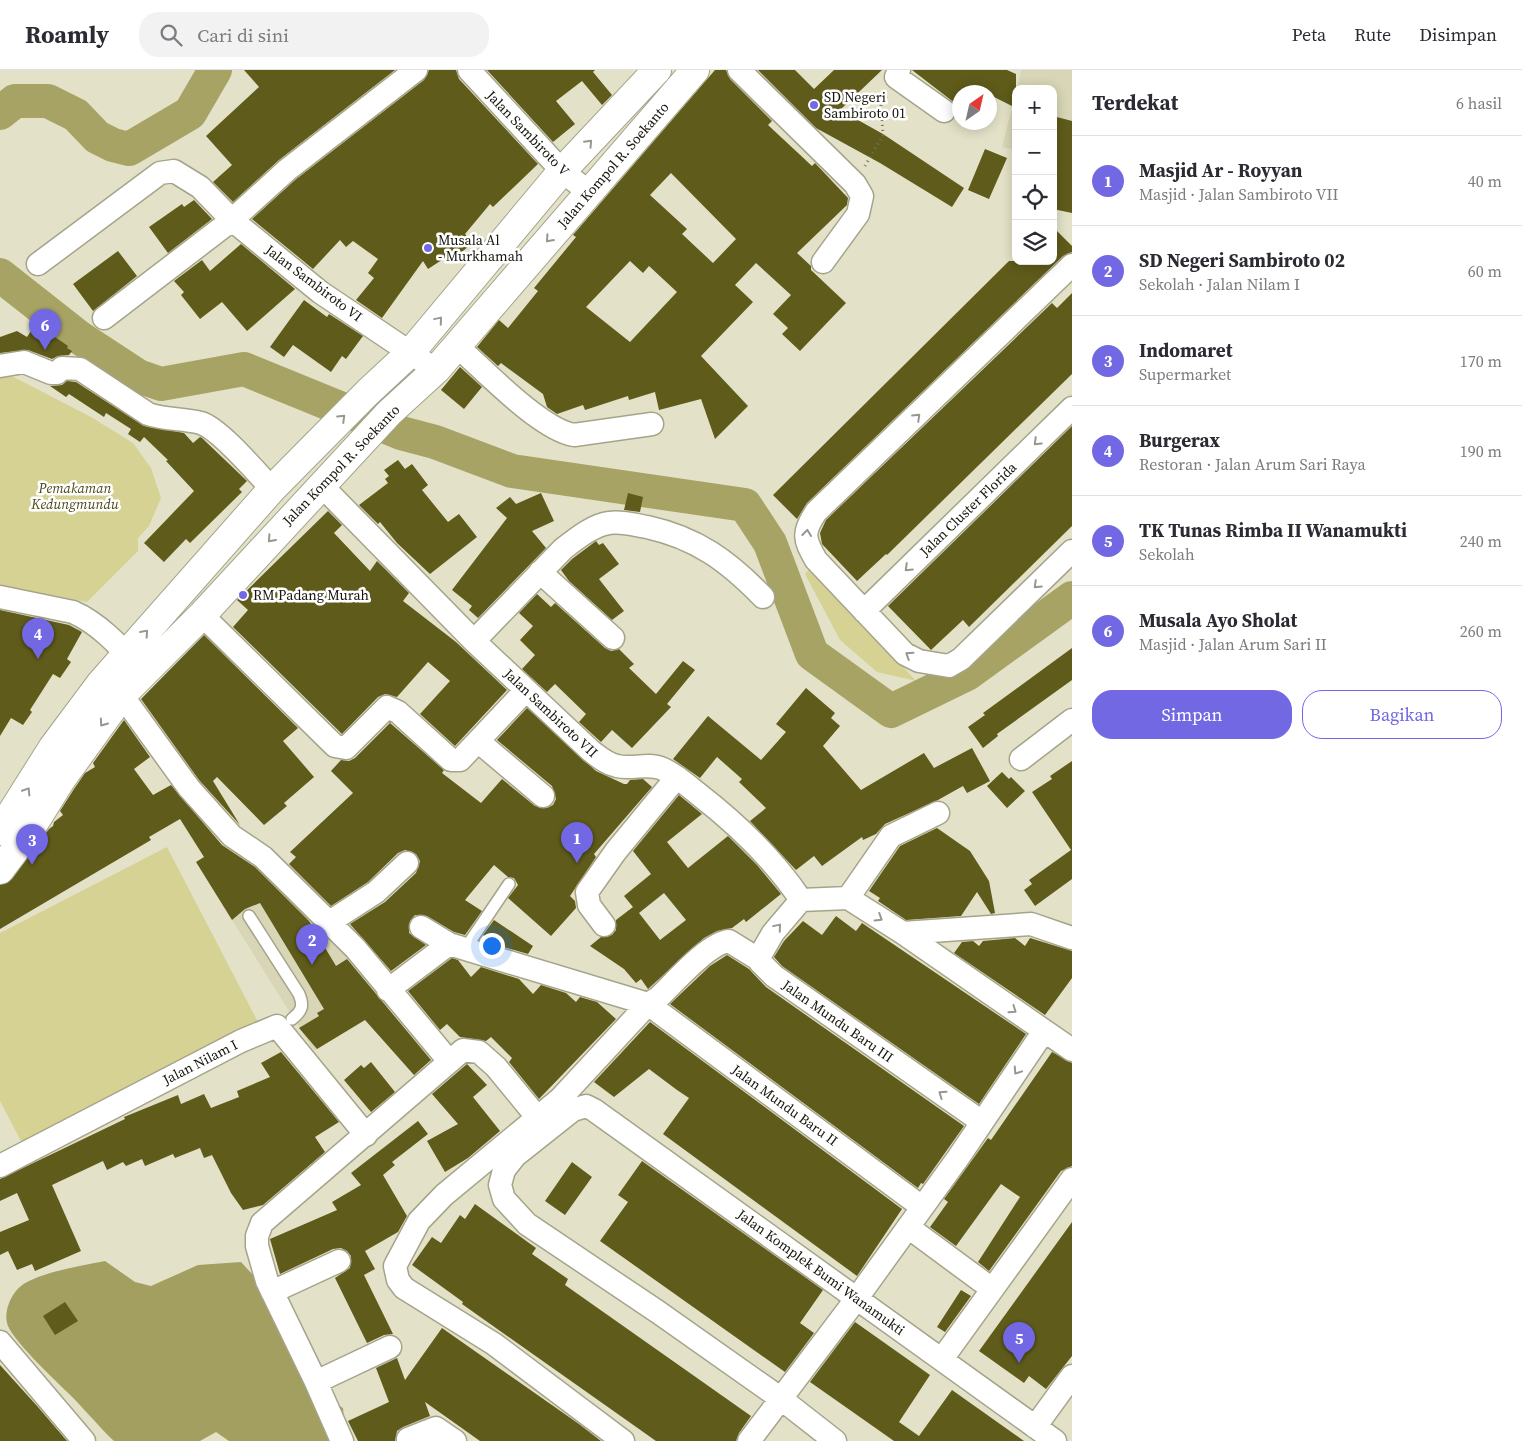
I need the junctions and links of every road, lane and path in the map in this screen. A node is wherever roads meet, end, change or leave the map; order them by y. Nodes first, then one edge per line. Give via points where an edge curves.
1 (416, 70) edge
2 (468, 70) edge
3 (657, 70) edge
4 (695, 70) edge
5 (739, 70) edge
6 (898, 74) edge
7 (944, 111) dead end
8 (562, 171) junction
9 (855, 184) junction
10 (590, 193) junction
11 (232, 220) junction
12 (824, 262) dead end
13 (38, 264) dead end
14 (1072, 265) edge
15 (104, 318) dead end
16 (458, 347) junction
17 (411, 352) junction
18 (0, 366) edge
19 (436, 370) junction
20 (1072, 408) edge
21 (652, 424) dead end
22 (321, 485) junction
23 (272, 489) junction
24 (1072, 551) edge
25 (540, 572) junction
26 (0, 597) edge
27 (763, 597) dead end
28 (864, 611) junction
29 (202, 615) junction
30 (613, 638) dead end
31 (474, 641) junction
32 (136, 664) junction
33 (526, 690) junction
34 (123, 694) junction
35 (1072, 720) edge
36 (479, 742) junction
37 (1021, 759) dead end
38 (677, 778) junction
39 (543, 796) dead end
40 (938, 813) dead end
41 (0, 831) edge
42 (407, 863) dead end
43 (0, 870) edge
44 (509, 884) dead end
45 (848, 898) junction
46 (801, 900) junction
47 (249, 916) dead end
48 (328, 924) junction
49 (604, 925) dead end
50 (421, 927) dead end
51 (903, 933) junction
52 (1072, 938) edge
53 (457, 946) junction
54 (758, 960) junction
55 (388, 990) junction
56 (648, 1004) junction
57 (285, 1022) junction
58 (1044, 1031) junction
59 (1072, 1050) edge
60 (449, 1061) junction
61 (536, 1117) junction
62 (982, 1122) junction
63 (366, 1136) junction
64 (0, 1166) edge
65 (1072, 1179) edge
66 (922, 1207) junction
67 (908, 1227) junction
68 (339, 1261) dead end
69 (992, 1289) junction
70 (272, 1292) junction
71 (857, 1298) junction
72 (0, 1342) edge
73 (390, 1347) dead end
74 (942, 1359) junction
75 (1072, 1376) edge
76 (316, 1382) junction
77 (780, 1398) junction
78 (1035, 1427) junction
79 (408, 1439) dead end
80 (84, 1441) edge
81 (342, 1441) edge
82 (456, 1441) edge
83 (623, 1441) edge
84 (749, 1441) edge
85 (835, 1441) edge
86 (1055, 1441) edge

1 - 11 street via 287,170
2 - 8 street, Jalan Sambiroto V
8 -> 3 main road, Jalan Kompol R. Soekanto
4 - 10 main road, Jalan Kompol R. Soekanto
5 - 9 street
6 - 7 street
6 - 9 path via 881,105 883,135
8 - 10 street, Jalan Sambiroto V
17 -> 8 main road, Jalan Kompol R. Soekanto
9 - 12 street via 862,196 862,205
10 -> 16 main road, Jalan Kompol R. Soekanto
11 - 13 street, Jalan Sambiroto VI via 200,187 174,171 160,173
11 - 15 street
11 - 17 street, Jalan Sambiroto VI via 320,292
28 -> 14 street via 816,560 806,543 805,532 810,521
16 - 19 main road, Jalan Kompol R. Soekanto
16 - 21 street via 535,414 563,433 574,435
17 - 19 street, Jalan Sambiroto VI
23 -> 17 main road, Jalan Kompol R. Soekanto
18 - 23 street via 24,362 50,373 58,373 62,368 80,369 148,414 204,424
19 - 22 main road, Jalan Kompol R. Soekanto
20 -> 28 street, Jalan Cluster Florida
22 -> 29 main road, Jalan Kompol R. Soekanto
22 - 31 street, Jalan Sambiroto VII
32 -> 23 main road, Jalan Kompol R. Soekanto
24 -> 28 street via 961,659 949,666 918,661 905,654
25 - 27 street via 578,537 608,523 630,524 682,536 712,552 741,574
25 - 30 street
25 - 31 street
26 - 32 street via 73,612
29 - 32 main road, Jalan Kompol R. Soekanto
29 - 36 street via 338,748 346,748 387,708 398,712 451,760 460,760
31 - 33 street, Jalan Sambiroto VII
32 - 34 main road, Jalan Kompol R. Soekanto
41 -> 32 main road, Jalan Kompol R. Soekanto via 53,747 100,684
33 - 36 street
33 - 38 street, Jalan Sambiroto VII via 604,761 618,767 661,768
34 -> 43 main road, Jalan Kompol R. Soekanto
34 - 48 street via 189,788 232,836 263,857
35 - 37 street
36 - 39 street
38 - 46 street, Jalan Sambiroto VII via 735,822
38 - 49 street via 616,850 587,892 588,905
40 - 45 street via 890,836
42 - 48 street via 376,892
44 - 53 lane
45 - 46 street
45 -> 51 street
54 -> 46 street via 769,939
47 - 57 lane via 299,994 302,1008
48 - 55 street via 355,948
50 - 53 street, Jalan Mundu Baru II
51 - 52 street via 1031,924
51 -> 58 street
53 - 55 street
53 - 56 street, Jalan Mundu Baru II
54 - 56 street, Jalan Mundu Baru III via 729,941 722,942
62 -> 54 street, Jalan Mundu Baru III via 774,976
55 - 60 street
56 - 61 street, Jalan Mundu Baru III via 560,1099
56 - 66 street, Jalan Mundu Baru II
57 - 63 street
57 - 64 street, Jalan Nilam I via 241,1041
58 - 59 street
58 -> 62 street
60 - 61 street via 463,1050 479,1052 496,1067
60 - 63 street
61 - 83 street, Jalan Mundu Baru III via 444,1195 419,1221 395,1266 398,1280 404,1288 494,1344
62 - 66 street
63 - 70 street via 262,1223 257,1246
65 - 69 street
66 - 67 street
67 - 69 street
67 - 71 street
68 - 70 street
69 - 74 street
70 - 76 street
71 - 74 street, Jalan Komplek Bumi Wanamukti
71 - 77 street
71 - 77 street, Jalan Komplek Bumi Wanamukti via 611,1120 586,1106 573,1110 515,1156 504,1170 500,1185 504,1199 527,1224
72 - 80 street
73 - 76 street
74 - 78 street, Jalan Komplek Bumi Wanamukti
75 - 78 street
76 - 81 street
77 - 84 street
77 - 85 street
78 - 86 street, Jalan Komplek Bumi Wanamukti
79 - 82 street via 436,1428

